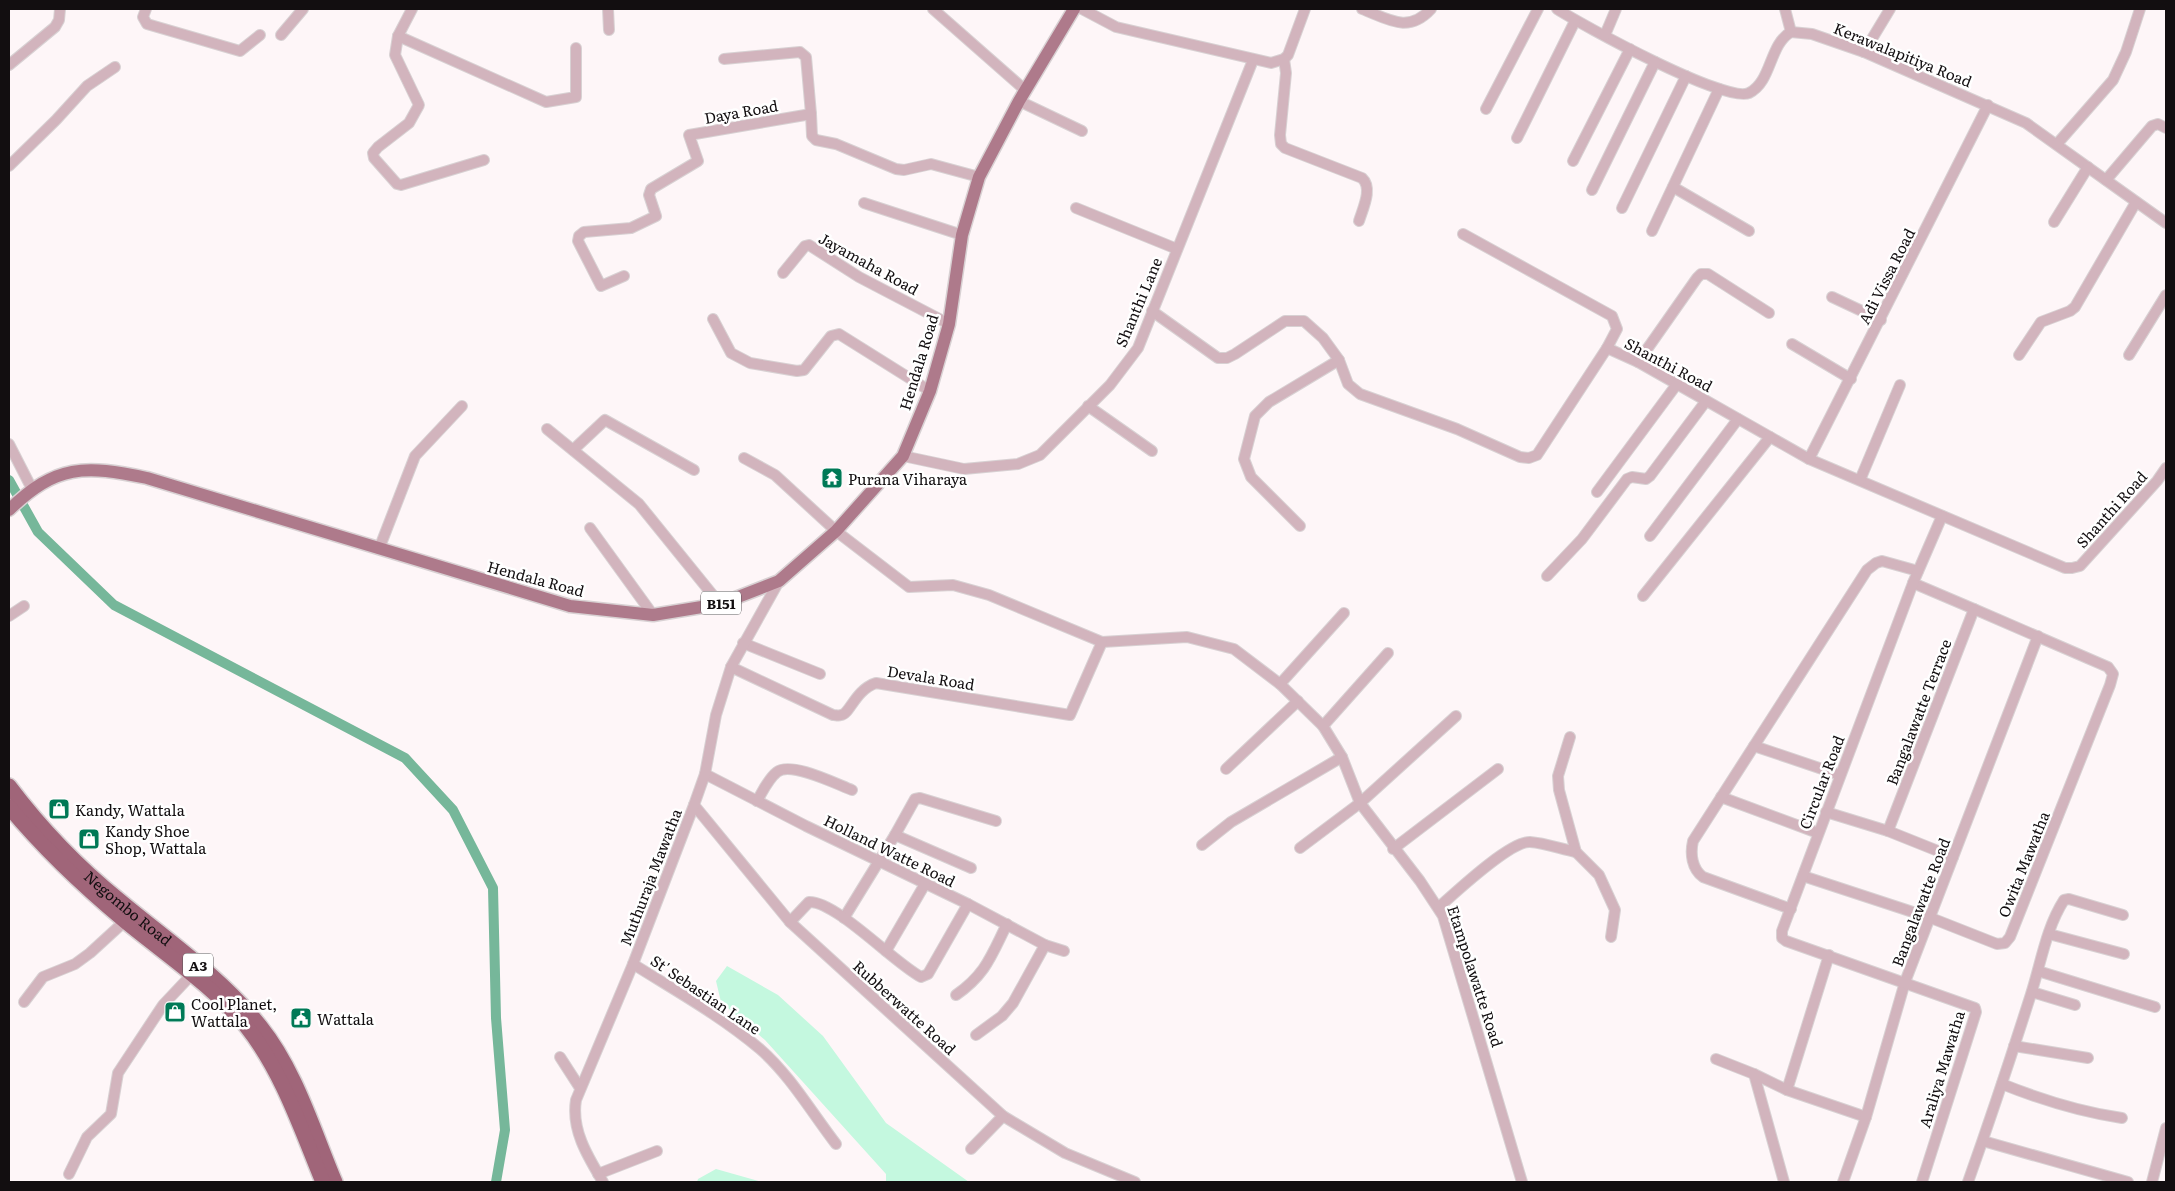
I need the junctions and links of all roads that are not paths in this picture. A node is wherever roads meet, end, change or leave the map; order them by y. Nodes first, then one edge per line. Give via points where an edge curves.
1 (60, 9) edge
2 (146, 9) edge
3 (303, 9) edge
4 (412, 9) edge
5 (608, 9) edge
6 (933, 9) edge
7 (1074, 9) edge
8 (1082, 9) edge
9 (1305, 9) edge
10 (1362, 9) edge
11 (1431, 9) edge
12 (1538, 9) edge
13 (1556, 9) edge
14 (1616, 9) edge
15 (1785, 9) edge
16 (1890, 9) edge
17 (2140, 9) edge
18 (1575, 21) junction
19 (609, 30) dead end
20 (1791, 32) junction
21 (260, 35) dead end
22 (281, 35) dead end
23 (1605, 35) junction
24 (398, 36) junction
25 (576, 48) dead end
26 (1630, 49) junction
27 (1864, 52) junction
28 (724, 59) dead end
29 (1284, 59) junction
30 (1253, 60) junction
31 (1655, 62) junction
32 (9, 64) edge
33 (115, 67) dead end
34 (1686, 76) junction
35 (1719, 89) junction
36 (1022, 95) junction
37 (1988, 105) junction
38 (1486, 108) dead end
39 (811, 114) junction
40 (2166, 128) edge
41 (1082, 132) dead end
42 (1517, 138) dead end
43 (2057, 144) junction
44 (484, 160) dead end
45 (1573, 161) dead end
46 (9, 166) edge
47 (2088, 167) junction
48 (979, 178) junction
49 (2106, 180) junction
50 (1672, 187) junction
51 (1592, 190) dead end
52 (2136, 202) junction
53 (864, 203) dead end
54 (1076, 208) dead end
55 (1622, 208) dead end
56 (1359, 221) dead end
57 (2054, 222) dead end
58 (2166, 223) edge
59 (1652, 231) dead end
60 (1748, 231) dead end
61 (1463, 234) dead end
62 (962, 235) junction
63 (1177, 248) junction
64 (782, 273) dead end
65 (624, 276) dead end
66 (2166, 295) edge
67 (1832, 297) dead end
68 (1152, 311) junction
69 (1769, 313) dead end
70 (713, 319) dead end
71 (1880, 320) junction
72 (948, 324) junction
73 (1792, 344) dead end
74 (1607, 348) junction
75 (2019, 355) dead end
76 (2129, 355) dead end
77 (1339, 360) junction
78 (1638, 362) junction
79 (1851, 379) junction
80 (1676, 384) junction
81 (1900, 384) dead end
82 (930, 391) junction
83 (1706, 401) junction
84 (462, 406) dead end
85 (1088, 406) junction
86 (1738, 419) junction
87 (547, 428) dead end
88 (1770, 438) junction
89 (9, 444) edge
90 (573, 450) junction
91 (1152, 451) dead end
92 (902, 456) junction
93 (744, 458) dead end
94 (1809, 459) junction
95 (2166, 468) edge
96 (694, 470) dead end
97 (1860, 480) junction
98 (29, 491) junction
99 (1596, 492) dead end
100 (9, 510) edge
101 (1942, 516) junction
102 (1300, 526) dead end
103 (590, 528) dead end
104 (836, 531) junction
105 (1650, 536) dead end
106 (378, 550) junction
107 (1918, 572) junction
108 (1548, 576) dead end
109 (779, 581) junction
110 (1913, 583) junction
111 (1643, 596) dead end
112 (720, 604) junction
113 (24, 606) dead end
114 (1974, 609) junction
115 (1344, 613) dead end
116 (653, 615) junction
117 (9, 616) edge
118 (2038, 636) junction
119 (1102, 642) junction
120 (743, 643) junction
121 (1388, 653) dead end
122 (731, 667) junction
123 (820, 674) dead end
124 (1280, 684) junction
125 (1298, 701) junction
126 (1456, 716) dead end
127 (1323, 726) junction
128 (1570, 736) dead end
129 (1754, 746) junction
130 (1342, 757) junction
131 (1226, 769) dead end
132 (1498, 769) dead end
133 (705, 774) junction
134 (1840, 775) junction
135 (9, 786) edge
136 (852, 790) dead end
137 (1721, 797) junction
138 (757, 801) junction
139 (1360, 803) junction
140 (694, 805) junction
141 (9, 807) edge
142 (1826, 812) junction
143 (996, 822) dead end
144 (1888, 831) junction
145 (895, 834) junction
146 (1818, 834) junction
147 (1202, 845) dead end
148 (1300, 848) dead end
149 (1393, 849) junction
150 (1576, 852) junction
151 (1953, 857) junction
152 (878, 862) junction
153 (971, 868) dead end
154 (1803, 876) junction
155 (925, 884) junction
156 (968, 904) junction
157 (1439, 907) junction
158 (1791, 908) junction
159 (2123, 915) dead end
160 (844, 918) junction
161 (1931, 918) junction
162 (125, 920) junction
163 (790, 922) junction
164 (1007, 924) junction
165 (2049, 934) junction
166 (1611, 936) dead end
167 (1045, 945) junction
168 (886, 951) junction
169 (1064, 951) dead end
170 (2124, 954) dead end
171 (1829, 955) junction
172 (633, 964) junction
173 (195, 971) junction
174 (2038, 971) junction
175 (1905, 982) junction
176 (2032, 992) junction
177 (956, 995) dead end
178 (24, 1002) dead end
179 (2075, 1005) dead end
180 (2155, 1007) dead end
181 (976, 1035) dead end
182 (2014, 1046) junction
183 (560, 1058) dead end
184 (2088, 1058) dead end
185 (1716, 1059) dead end
186 (1754, 1074) junction
187 (2002, 1084) junction
188 (580, 1088) junction
189 (1787, 1090) junction
190 (1003, 1116) junction
191 (1866, 1117) junction
192 (2122, 1118) dead end
193 (2166, 1128) edge
194 (1983, 1141) junction
195 (836, 1144) dead end
196 (971, 1149) dead end
197 (657, 1151) dead end
198 (69, 1174) dead end
199 (601, 1178) edge
200 (323, 1182) edge
201 (335, 1182) edge
202 (1135, 1182) edge
203 (1522, 1182) edge
204 (1784, 1182) edge
205 (1843, 1182) edge
206 (1922, 1182) edge
207 (1968, 1182) edge
208 (2128, 1182) edge
209 (2152, 1182) edge

1 - 32 street via 55,27
2 - 21 street via 143,17 147,24 240,51
3 - 22 street
4 - 24 street
5 - 19 street
6 - 36 street
7 - 36 main road, Hendala Road / B151
8 - 30 street via 1116,27
9 - 29 street
10 - 11 street via 1406,24 1418,21
12 - 38 street
13 - 18 street
14 - 23 street
15 - 20 street
16 - 27 street
17 - 43 street via 2113,80
18 - 23 street
18 - 42 street
20 - 27 street, Kerawalapitiya Road via 1812,34
20 - 35 street via 1782,40 1755,89 1743,95
23 - 26 street
24 - 25 street via 546,102 576,97
24 - 44 street via 395,55 418,105 409,123 378,147 373,153 374,158 401,185
26 - 31 street
26 - 45 street
27 - 37 street, Kerawalapitiya Road
28 - 39 street via 804,54
29 - 30 street via 1271,63
29 - 56 street via 1281,144 1366,182 1368,189
30 - 63 street, Shanthi Lane
31 - 34 street
31 - 51 street
33 - 46 street via 87,86
34 - 35 street
34 - 55 street
35 - 50 street
36 - 41 street
36 - 48 main road, Hendala Road / B151
37 - 43 street, Kerawalapitiya Road
37 - 71 street, Adi Vissa Road
39 - 48 street via 812,136 816,140 836,144 904,170 931,164
39 - 65 street, Daya Road via 689,135 698,161 651,188 649,195 656,216 631,228 584,232 579,236 578,241 601,286
40 - 49 street via 2158,124 2152,126
43 - 47 street, Kerawalapitiya Road
47 - 49 street, Kerawalapitiya Road
47 - 57 street
48 - 62 main road, Hendala Road / B151
49 - 52 street, Kerawalapitiya Road
50 - 59 street
50 - 60 street
52 - 58 street, Kerawalapitiya Road
52 - 75 street via 2075,307 2041,322
53 - 62 street
54 - 63 street
61 - 74 street via 1612,316 1617,328
62 - 72 main road, Hendala Road / B151
63 - 68 street, Shanthi Lane
64 - 72 street, Jayamaha Road via 805,246 810,245 859,278
66 - 76 street
67 - 71 street
68 - 77 street, Shanthi Road via 1218,358 1226,358 1285,321 1304,321 1323,338
68 - 85 street, Shanthi Lane via 1138,348 1110,385
69 - 78 street via 1708,274 1701,274
70 - 82 street via 731,353 750,364 804,370 831,336 839,334
71 - 79 street, Adi Vissa Road
72 - 82 main road, Hendala Road / B151
73 - 79 street
74 - 77 street, Shanthi Road via 1537,455 1530,458 1520,457 1457,429 1360,394 1348,384
74 - 78 street, Shanthi Road
77 - 102 street via 1269,402 1254,416 1244,460 1246,467
78 - 80 street, Shanthi Road
79 - 94 street, Adi Vissa Road
80 - 83 street, Shanthi Road
80 - 99 street
81 - 97 street
82 - 92 main road, Hendala Road / B151
83 - 86 street, Shanthi Road
83 - 108 street via 1650,476 1628,479
84 - 106 street via 415,456
85 - 91 street
85 - 92 street, Shanthi Lane via 1040,455 1018,464 964,469
86 - 88 street, Shanthi Road
86 - 105 street
87 - 90 street
88 - 94 street, Shanthi Road
88 - 111 street
89 - 98 street
90 - 96 street via 605,420
90 - 112 street via 639,504
92 - 104 main road, Hendala Road / B151
93 - 104 street, Etampolawatte Road via 775,475
94 - 97 street, Shanthi Road
95 - 101 street, Shanthi Road via 2080,566 2072,568 2065,568
97 - 101 street, Shanthi Road
98 - 100 main road, Hendala Road / B151
98 - 106 main road, Hendala Road / B151 via 50,478 74,471 110,470 147,478
101 - 107 street, Circular Road
103 - 116 street
104 - 109 main road, Hendala Road / B151
104 - 119 street, Etampolawatte Road via 909,587 952,585 989,595
106 - 116 main road, Hendala Road / B151 via 570,606
107 - 110 street, Circular Road
107 - 129 street via 1882,561 1867,570
109 - 112 main road, Hendala Road / B151
109 - 120 street, Muthuraja Mawatha
110 - 114 street
110 - 134 street, Circular Road
112 - 116 main road, Hendala Road / B151
113 - 117 street
114 - 118 street
114 - 144 street, Bangalawatte Terrace
115 - 124 street
118 - 151 street, Bangalawatte Road
118 - 161 street, Owita Mawatha via 2108,667 2113,674 2110,685 2010,937 2005,943 1997,944
119 - 122 street, Devala Road via 1070,715 876,683 866,686 846,712 833,715
119 - 124 street, Etampolawatte Road via 1186,637 1224,644
120 - 122 street, Muthuraja Mawatha
120 - 123 street
121 - 127 street
122 - 133 street, Muthuraja Mawatha via 716,714
124 - 125 street, Etampolawatte Road
125 - 127 street, Etampolawatte Road
125 - 131 street
126 - 139 street
127 - 130 street, Etampolawatte Road
128 - 150 street via 1558,776
129 - 134 street
129 - 137 street
130 - 139 street, Etampolawatte Road
130 - 147 street via 1231,822
132 - 149 street
133 - 138 street, Holland Watte Road
133 - 140 street, Muthuraja Mawatha
134 - 142 street, Circular Road
135 - 173 highway, Negombo Road / A3 via 43,828
136 - 138 street via 786,768 771,777
137 - 146 street
137 - 158 street via 1693,841 1691,855 1697,873
138 - 152 street, Holland Watte Road
139 - 148 street
139 - 149 street, Etampolawatte Road
140 - 163 street, Rubberwatte Road
140 - 172 street, Muthuraja Mawatha
141 - 162 highway, Negombo Road / A3 via 61,864
142 - 144 street
142 - 146 street, Circular Road
143 - 145 street via 920,798 911,803
144 - 151 street
145 - 152 street
145 - 153 street
146 - 154 street, Circular Road
149 - 157 street, Etampolawatte Road
150 - 157 street via 1529,842 1518,844
150 - 166 street via 1599,875 1615,910
151 - 161 street, Bangalawatte Road
152 - 155 street, Holland Watte Road
152 - 160 street
154 - 158 street, Circular Road
154 - 161 street, Owita Mawatha
155 - 156 street, Holland Watte Road
155 - 168 street
156 - 164 street, Holland Watte Road
156 - 168 street via 928,974 918,975
157 - 203 street, Etampolawatte Road
158 - 171 street, Circular Road via 1782,938
159 - 165 street via 2064,900
160 - 163 street via 818,903 809,902
160 - 168 street
161 - 175 street, Bangalawatte Road
162 - 173 highway, Negombo Road / A3
162 - 178 street via 74,964 42,977
163 - 190 street, Rubberwatte Road
164 - 167 street, Holland Watte Road
164 - 177 street via 977,978
165 - 170 street
165 - 174 street
167 - 169 street, Holland Watte Road
167 - 181 street via 1014,1003
171 - 175 street, Circular Road
171 - 189 street
172 - 188 street, Muthuraja Mawatha
172 - 195 street, St' Sebastian Lane via 734,1028 761,1050
173 - 198 street via 163,1006 118,1073 110,1114 86,1137
173 - 200 highway, Negombo Road / A3 via 236,1016 274,1068
173 - 201 highway, Negombo Road / A3 via 243,1006 272,1044 287,1069
174 - 176 street
174 - 180 street
175 - 191 street, Bangalawatte Road
175 - 206 street, Araliya Mawatha via 1972,1006 1976,1012
176 - 179 street
176 - 182 street
182 - 184 street
182 - 187 street
183 - 188 street
185 - 186 street
186 - 189 street
186 - 204 street
187 - 192 street via 2051,1103
187 - 194 street
188 - 199 street, Muthuraja Mawatha via 574,1113 577,1132
189 - 191 street
190 - 196 street
190 - 202 street, Rubberwatte Road via 1065,1153
191 - 205 street, Bangalawatte Road
193 - 209 street
194 - 207 street
194 - 208 street
197 - 199 street

